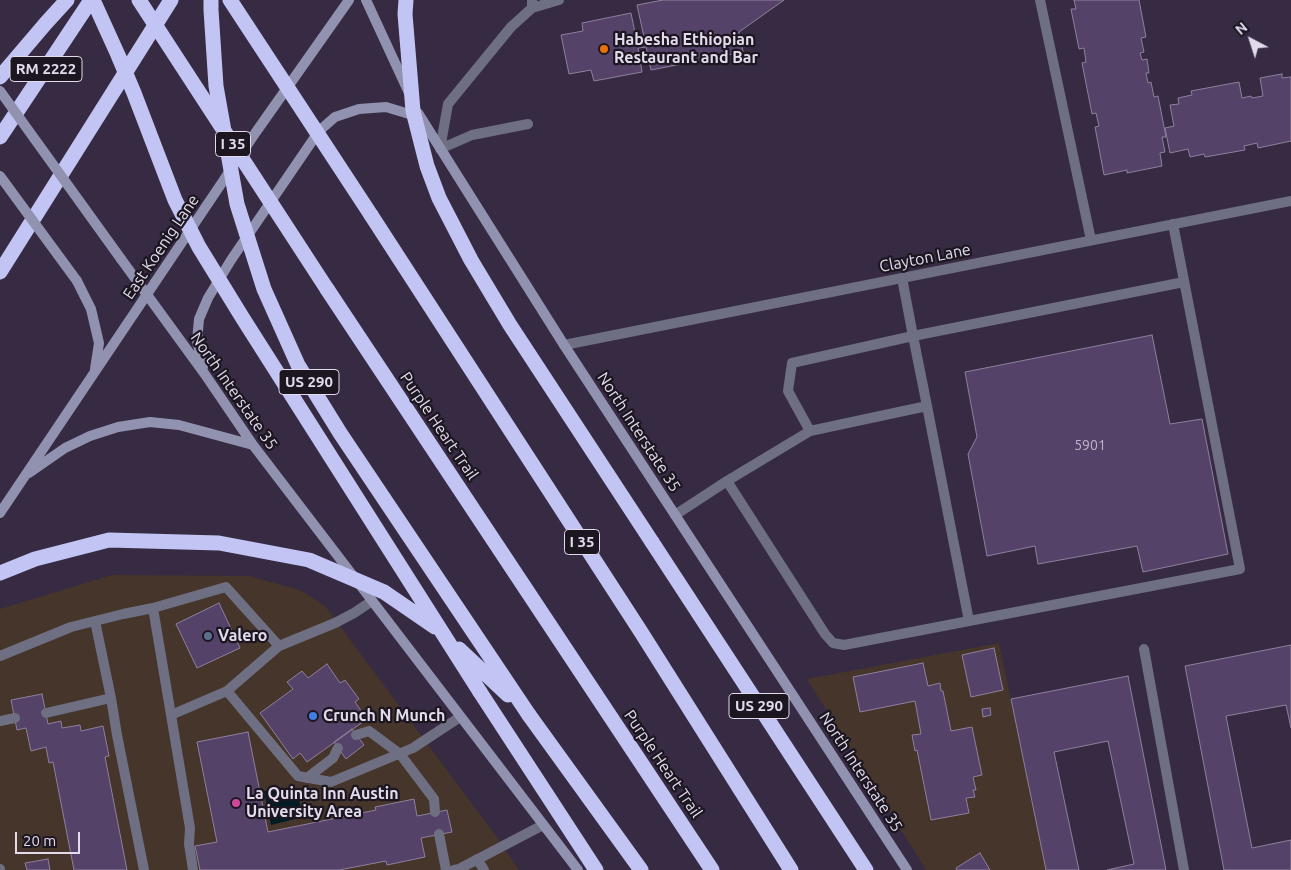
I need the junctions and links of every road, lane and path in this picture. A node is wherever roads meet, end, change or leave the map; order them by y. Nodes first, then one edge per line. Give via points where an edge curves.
1 (67, 0) edge
2 (92, 0) edge
3 (139, 0) edge
4 (171, 0) edge
5 (211, 0) edge
6 (230, 0) edge
7 (349, 0) edge
8 (366, 0) edge
9 (406, 0) edge
10 (411, 0) edge
11 (559, 0) edge
12 (1040, 0) edge
13 (532, 4) edge
14 (0, 77) edge
15 (0, 91) edge
16 (420, 117) junction
17 (528, 124) dead end
18 (0, 138) edge
19 (440, 149) junction
20 (0, 176) edge
21 (1291, 201) edge
22 (1172, 224) junction
23 (1091, 240) junction
24 (0, 272) edge
25 (902, 278) junction
26 (1184, 282) junction
27 (147, 294) junction
28 (914, 336) junction
29 (564, 345) junction
30 (94, 372) junction
31 (204, 373) junction
32 (927, 406) junction
33 (810, 431) junction
34 (254, 445) junction
35 (24, 476) junction
36 (727, 481) junction
37 (0, 513) edge
38 (675, 515) junction
39 (0, 573) edge
40 (372, 601) junction
41 (153, 608) junction
42 (95, 621) junction
43 (970, 621) junction
44 (279, 646) junction
45 (1144, 649) dead end
46 (0, 656) edge
47 (227, 691) junction
48 (111, 698) junction
49 (46, 713) dead end
50 (529, 715) junction
51 (171, 716) junction
52 (460, 716) junction
53 (15, 718) dead end
54 (0, 721) edge
55 (358, 739) dead end
56 (338, 754) dead end
57 (400, 754) junction
58 (307, 778) junction
59 (436, 812) dead end
60 (543, 825) junction
61 (439, 834) dead end
62 (477, 860) junction
63 (144, 870) edge
64 (193, 870) edge
65 (446, 870) edge
66 (454, 870) edge
67 (484, 870) edge
68 (578, 870) edge
69 (596, 870) edge
70 (641, 870) edge
71 (712, 870) edge
72 (790, 870) edge
73 (866, 870) edge
74 (907, 870) edge
75 (1184, 870) edge

1 - 14 highway
2 - 18 highway, RM 2222
2 - 69 highway, bridge via 125,70 175,200 199,247
3 - 71 highway, Purple Heart Trail / I 35, bridge
4 - 24 highway
5 - 50 highway, US 290, bridge via 216,86 236,204 275,314 298,365 336,426
6 - 72 highway, I 35, bridge via 641,632
7 - 27 main road, East Koenig Lane
8 - 16 main road, North Interstate 35
9 - 73 highway, US 290, bridge via 413,111 439,198 471,260 510,326
10 - 16 main road via 405,10 403,56
11 - 13 street
12 - 23 street
13 - 19 street via 448,104
15 - 27 main road, North Interstate 35, bridge
16 - 19 main road, North Interstate 35
16 - 31 main road via 386,106 359,108 335,117 319,131 208,298 199,319 197,341
17 - 19 street via 472,135
19 - 29 main road, North Interstate 35
20 - 30 main road, bridge via 77,281 92,309 99,343
21 - 22 street, Clayton Lane
22 - 23 street, Clayton Lane
22 - 26 street
23 - 25 street, Clayton Lane
25 - 28 street
25 - 29 street, Clayton Lane
26 - 28 street
26 - 43 street via 1240,569
27 - 30 main road, East Koenig Lane
27 - 31 main road, North Interstate 35
28 - 32 street
28 - 33 street via 792,363 788,391
29 - 38 main road, North Interstate 35
30 - 35 main road, East Koenig Lane
31 - 34 main road, North Interstate 35
32 - 33 street
32 - 43 street
33 - 36 street
34 - 35 main road via 178,425 150,422 90,436 65,448
34 - 40 main road, North Interstate 35
35 - 37 main road, East Koenig Lane
36 - 38 street
36 - 43 street via 833,643 844,645
38 - 74 main road, North Interstate 35
39 - 50 highway, bridge via 35,559 109,540 219,543 309,560 384,592 439,629
40 - 44 street via 335,623
40 - 52 main road, North Interstate 35
41 - 42 street
41 - 44 street via 226,587
41 - 51 street
42 - 46 street via 71,627
42 - 48 street
44 - 47 street
45 - 75 street
47 - 51 street
47 - 58 street via 298,776
48 - 49 street
48 - 63 street
50 - 70 highway, US 290
51 - 64 street via 190,828
52 - 57 street
52 - 60 main road, North Interstate 35
53 - 54 street
55 - 57 street via 368,731
56 - 58 street
57 - 58 street via 332,782
57 - 59 street via 434,798
60 - 62 street
60 - 68 main road, North Interstate 35
61 - 65 street
62 - 66 street
62 - 67 street

